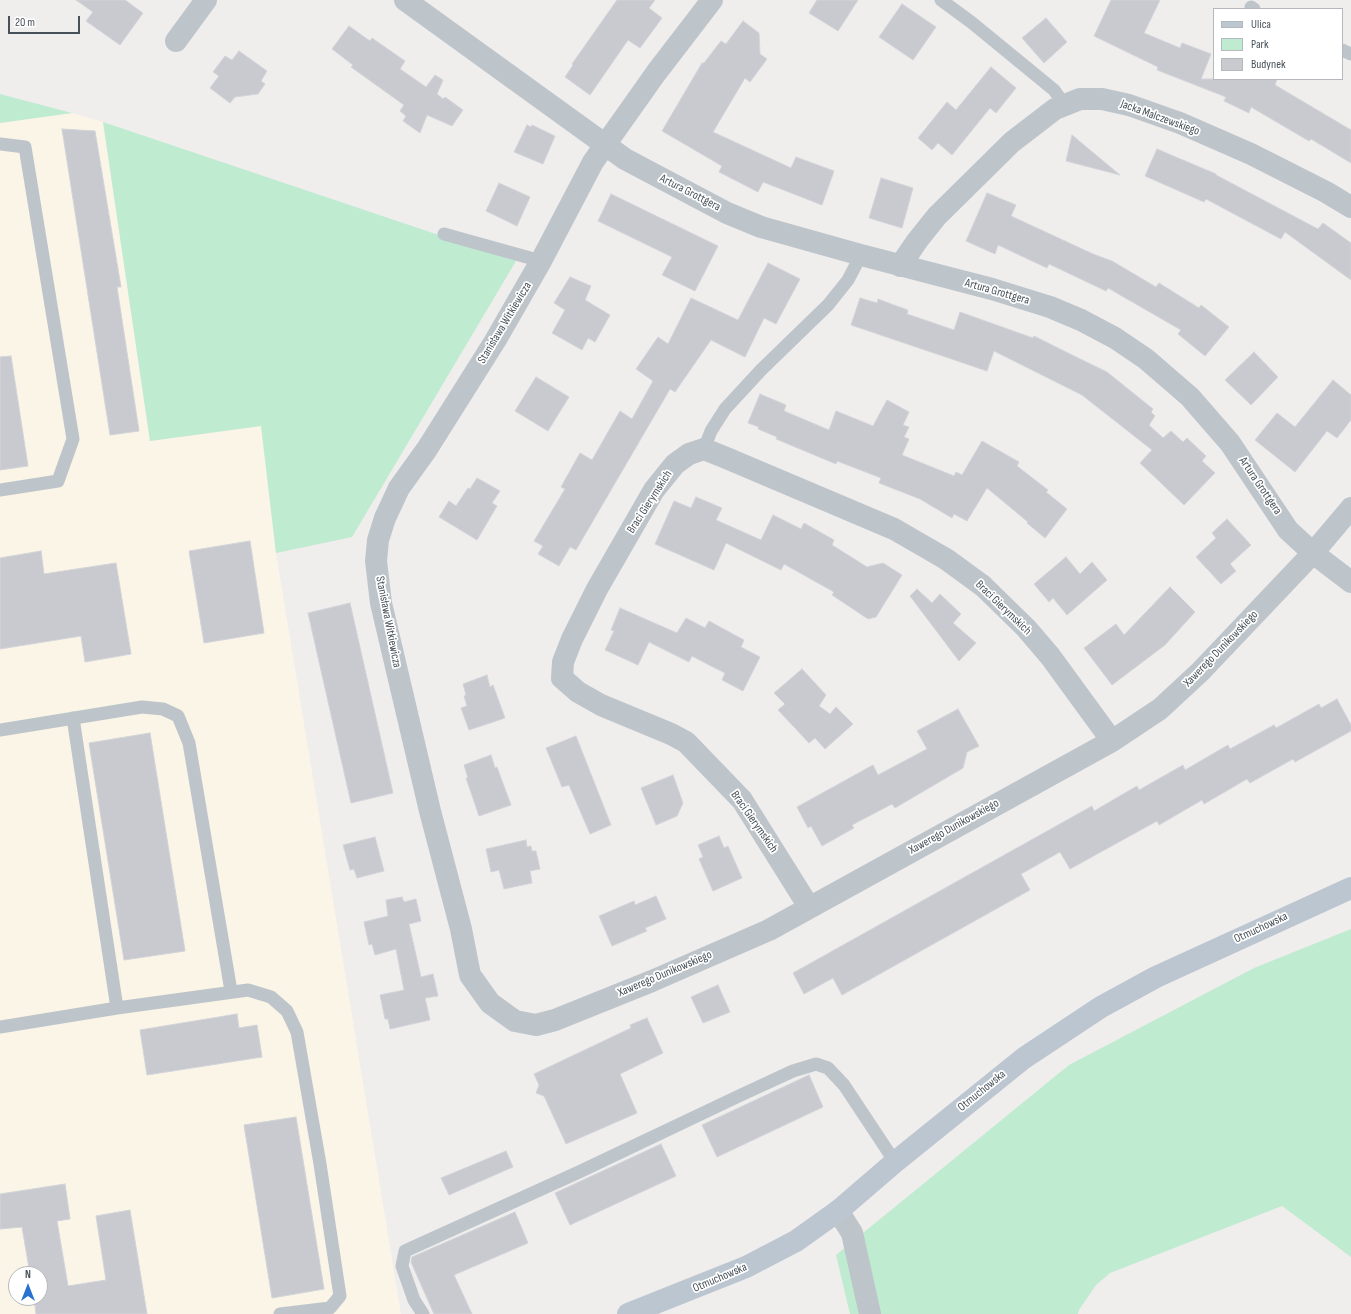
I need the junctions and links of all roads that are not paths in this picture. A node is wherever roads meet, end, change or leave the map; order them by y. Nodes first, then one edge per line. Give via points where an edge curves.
1 (206, 0) edge
2 (406, 0) edge
3 (712, 0) edge
4 (941, 0) edge
5 (176, 41) dead end
6 (1064, 104) junction
7 (0, 144) edge
8 (606, 144) junction
9 (1351, 207) edge
10 (444, 234) dead end
11 (861, 255) junction
12 (541, 261) junction
13 (900, 266) junction
14 (704, 449) junction
15 (0, 490) edge
16 (1351, 508) edge
17 (1313, 553) junction
18 (1351, 582) edge
19 (73, 718) junction
20 (0, 730) edge
21 (1112, 741) junction
22 (1351, 888) edge
23 (809, 907) junction
24 (231, 991) junction
25 (490, 1003) joint
26 (116, 1008) junction
27 (0, 1027) edge
28 (895, 1162) junction
29 (838, 1210) junction
30 (330, 1311) edge
31 (280, 1314) edge
32 (423, 1314) edge
33 (628, 1314) edge
34 (870, 1314) edge

1 - 5 street
2 - 8 street
3 - 8 street, Stanisława Witkiewicza
4 - 6 lane via 1054,90
6 - 9 street, Jacka Malczewskiego via 1080,99 1102,99 1129,105 1180,123 1251,154
6 - 13 street, Jacka Malczewskiego via 1012,142 966,186 917,241
7 - 15 lane via 25,147 73,439 58,481
8 - 11 street, Artura Grottgera via 625,159 728,213 761,227
8 - 12 street, Stanisława Witkiewicza via 593,162
10 - 12 lane
11 - 13 street, Artura Grottgera
11 - 14 lane via 848,280 828,305 725,409 711,431
12 - 25 street, Stanisława Witkiewicza via 495,341 427,449 399,488 378,540 376,561 381,603 470,975
13 - 17 street, Artura Grottgera via 992,289 1050,307 1115,338 1146,359 1190,397 1230,443 1288,530
14 - 21 street, Braci Gierymskich via 894,529 946,559 983,586 1026,628 1050,656
14 - 23 street, Braci Gierymskich via 689,454 675,464 654,490 597,589 572,639 563,662 562,678 578,692 601,705 671,734 691,747 742,800
16 - 17 street, Xawerego Dunikowskiego
17 - 18 street, Artura Grottgera
17 - 21 street, Xawerego Dunikowskiego via 1200,672 1160,709
19 - 20 lane
19 - 24 lane via 142,707 164,709 178,716 189,743
19 - 26 lane
21 - 23 street, Xawerego Dunikowskiego
22 - 28 main road, Otmuchowska via 1156,977 1101,1007 1024,1058
23 - 25 street, Xawerego Dunikowskiego via 769,930 556,1020 536,1025 515,1021
24 - 26 lane
24 - 30 lane via 248,990 271,997 287,1011 297,1032 340,1296
26 - 27 lane
28 - 29 main road, Otmuchowska
28 - 32 lane via 844,1085 828,1068 816,1064 793,1071 405,1251 402,1266 414,1300
29 - 33 main road, Otmuchowska via 796,1241 752,1264
29 - 34 street via 852,1233
30 - 31 lane

